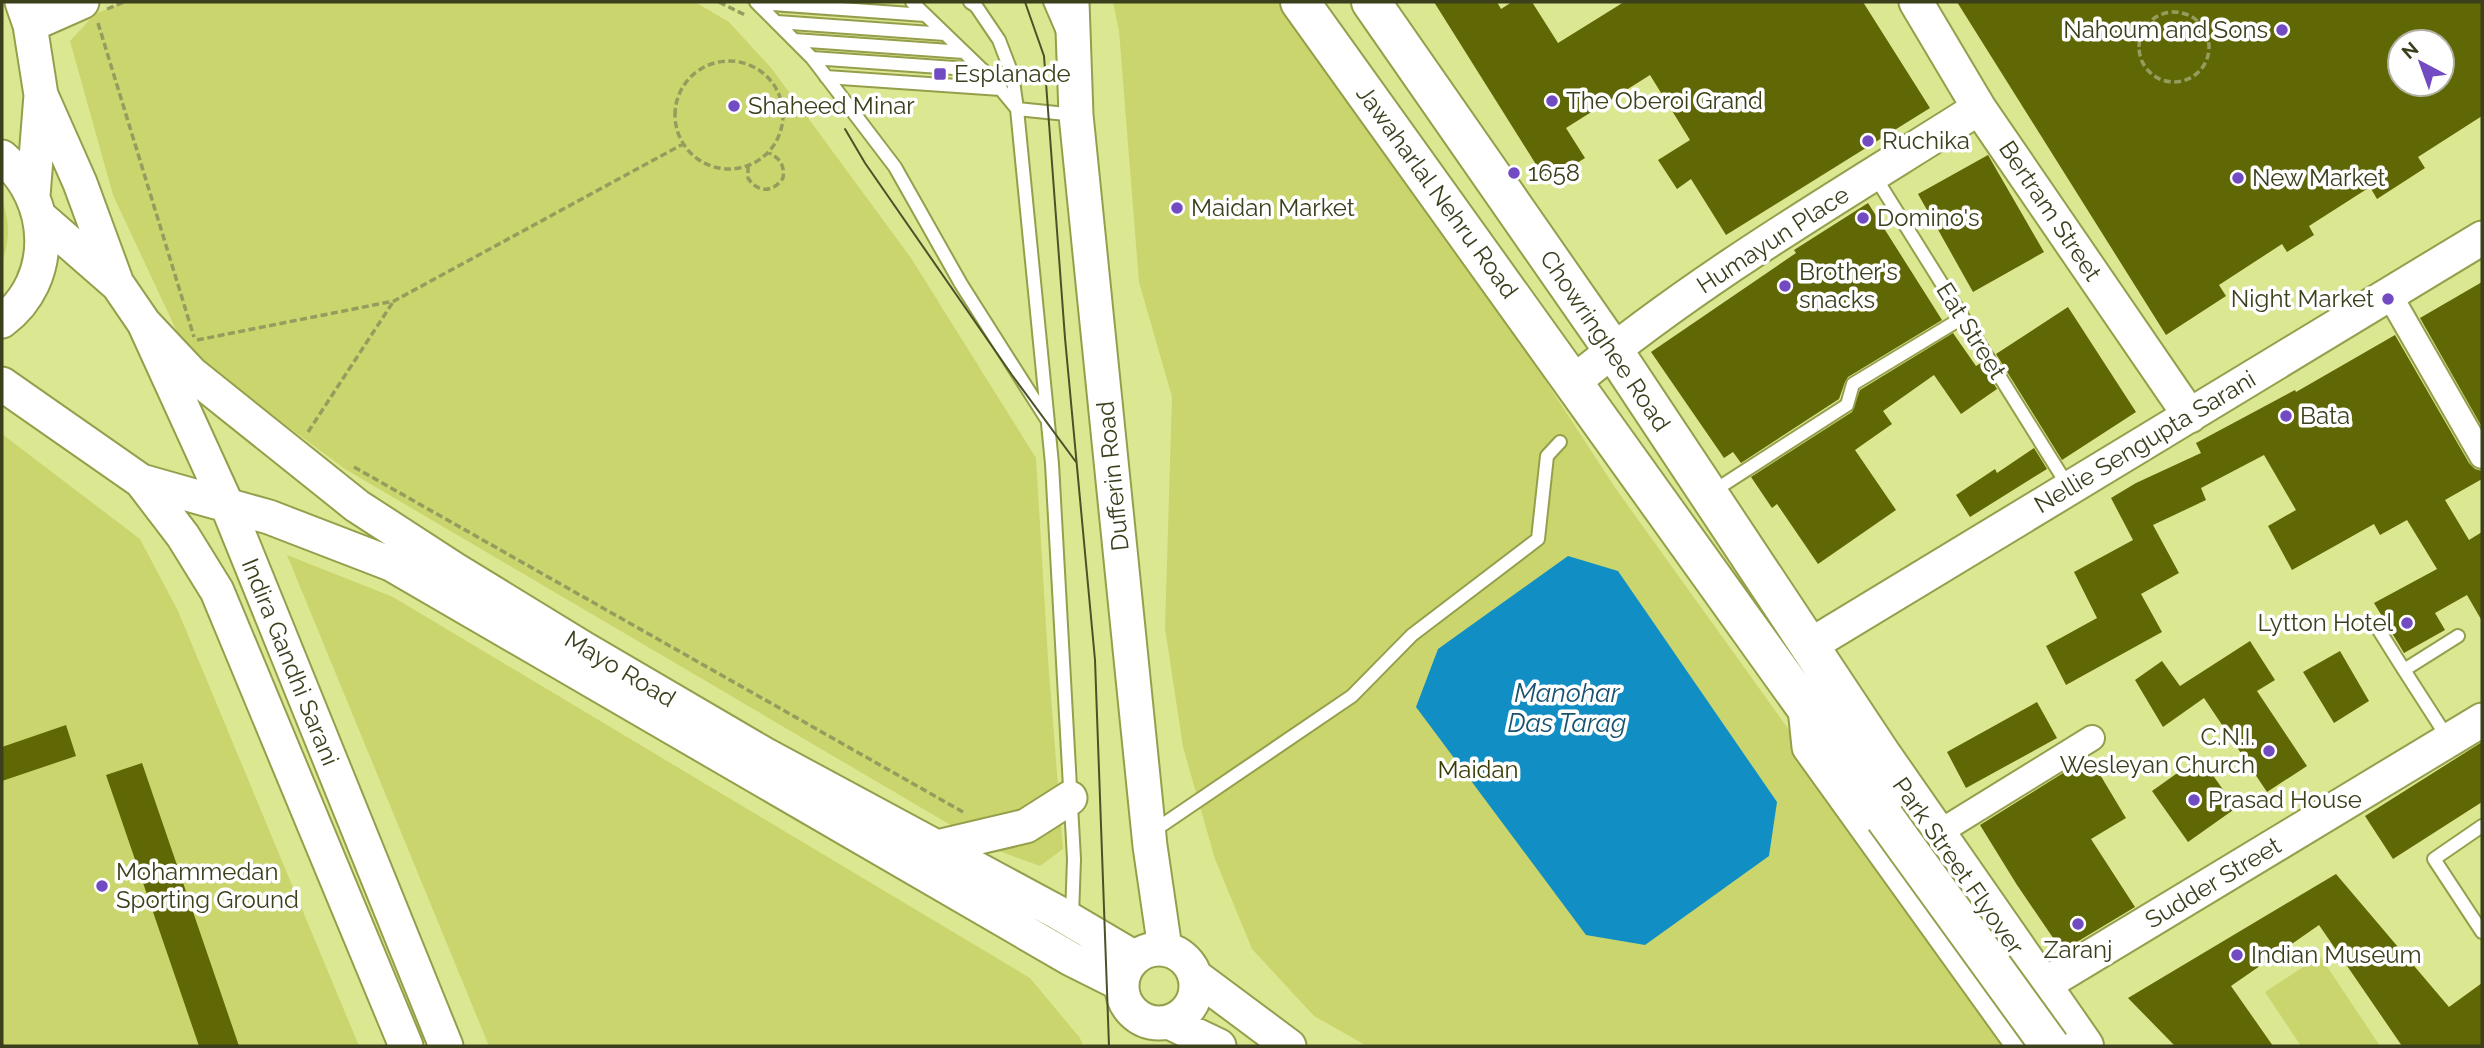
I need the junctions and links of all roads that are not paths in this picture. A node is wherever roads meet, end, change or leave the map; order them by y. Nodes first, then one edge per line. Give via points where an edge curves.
1 (757, 2) edge
2 (912, 2) edge
3 (970, 2) edge
4 (1049, 2) edge
5 (1072, 2) edge
6 (1300, 2) edge
7 (1371, 2) edge
8 (1916, 2) edge
9 (94, 9) edge
10 (26, 13) edge
11 (925, 15) junction
12 (777, 22) junction
13 (945, 34) junction
14 (794, 40) junction
15 (964, 52) junction
16 (1074, 54) junction
17 (812, 58) junction
18 (983, 70) junction
19 (826, 77) junction
20 (1001, 89) junction
21 (41, 95) junction
22 (1017, 108) junction
23 (1979, 108) junction
24 (1076, 115) junction
25 (2, 157) edge
26 (1873, 175) junction
27 (37, 206) junction
28 (2482, 238) edge
29 (118, 285) junction
30 (2389, 294) junction
31 (1962, 318) junction
32 (2, 321) edge
33 (144, 323) junction
34 (1613, 349) junction
35 (1574, 382) junction
36 (2, 384) edge
37 (2190, 416) junction
38 (1048, 421) junction
39 (1559, 442) dead end
40 (2482, 456) edge
41 (141, 481) junction
42 (2069, 487) junction
43 (1709, 494) junction
44 (227, 505) junction
45 (2377, 627) dead end
46 (2458, 636) dead end
47 (1809, 646) junction
48 (2404, 670) junction
49 (1834, 684) junction
50 (1805, 708) junction
51 (2482, 720) edge
52 (2092, 738) dead end
53 (2449, 740) junction
54 (1070, 798) junction
55 (1898, 807) junction
56 (2482, 826) edge
57 (1948, 827) junction
58 (1149, 834) junction
59 (937, 847) junction
60 (1072, 920) junction
61 (2482, 932) edge
62 (1140, 964) junction
63 (1195, 976) junction
64 (2052, 980) junction
65 (1160, 1031) edge
66 (406, 1046) edge
67 (446, 1046) edge
68 (1219, 1046) edge
69 (1289, 1046) edge
70 (2024, 1046) edge
71 (2050, 1046) edge
72 (2084, 1046) edge
73 (2099, 1046) edge

1 - 11 lane
1 - 12 lane
2 - 11 lane
3 - 22 lane via 999,40 1012,74
4 - 16 lane
5 - 16 main road, Dufferin Road
6 - 35 main road, Jawaharlal Nehru Road
7 - 34 main road, Chowringhee Road
8 - 23 main road, Bertram Street
9 - 10 main road
10 - 21 main road
11 - 13 lane
12 - 13 lane
12 - 14 lane
13 - 15 lane
14 - 15 lane
14 - 17 lane
15 - 18 lane
16 - 24 main road, Dufferin Road
17 - 18 lane
17 - 19 lane
18 - 20 lane
19 - 20 lane
19 - 38 lane via 895,167 961,284
20 - 22 lane
21 - 27 main road
21 - 29 main road
22 - 24 lane
22 - 38 lane
23 - 26 main road, Humayun Place
23 - 37 main road, Bertram Street
24 - 58 main road, Dufferin Road
25 - 27 main road via 16,169
26 - 31 lane, Eat Street
26 - 34 main road, Humayun Place via 1703,283
27 - 29 main road
27 - 32 main road via 41,255 29,290
28 - 30 main road, Nellie Sengupta Sarani
29 - 33 main road, Indira Gandhi Sarani
30 - 37 main road, Nellie Sengupta Sarani
30 - 40 street
31 - 42 lane, Eat Street
31 - 43 lane via 1853,384 1847,405
33 - 44 main road, Indira Gandhi Sarani
33 - 59 main road, Mayo Road via 192,374 357,506 617,668
34 - 35 main road, Humayun Place
34 - 43 main road, Chowringhee Road
35 - 50 main road, Chowringhee Road
36 - 41 main road
37 - 42 main road, Nellie Sengupta Sarani
38 - 54 lane
39 - 58 lane via 1547,456 1538,539 1412,635 1352,696
41 - 44 main road, Mayo Road
41 - 66 main road, Indira Gandhi Sarani via 217,591
42 - 47 main road, Nellie Sengupta Sarani
43 - 47 main road, Chowringhee Road
44 - 62 main road, Mayo Road via 391,564 1070,959
44 - 67 main road, Indira Gandhi Sarani
45 - 48 lane
46 - 48 lane
47 - 49 main road, Chowringhee Road
48 - 53 lane
49 - 55 main road, Park Street Flyover
49 - 57 main road via 1864,704
50 - 55 main road, Park Street Flyover
50 - 70 main road via 1809,747
51 - 53 main road, Sudder Street
52 - 57 street
53 - 64 main road, Sudder Street
54 - 59 main road via 1026,826
54 - 60 lane
55 - 71 main road, Park Street Flyover, bridge
55 - 72 main road, Park Street Flyover
56 - 61 lane via 2434,859
57 - 64 main road
58 - 62 main road, Dufferin Road
59 - 60 main road, Mayo Road
60 - 62 main road, Mayo Road
62 - 63 main road via 1184,958
62 - 65 main road via 1127,1007
63 - 65 main road via 1191,1007
63 - 69 main road
64 - 73 main road
65 - 68 main road

